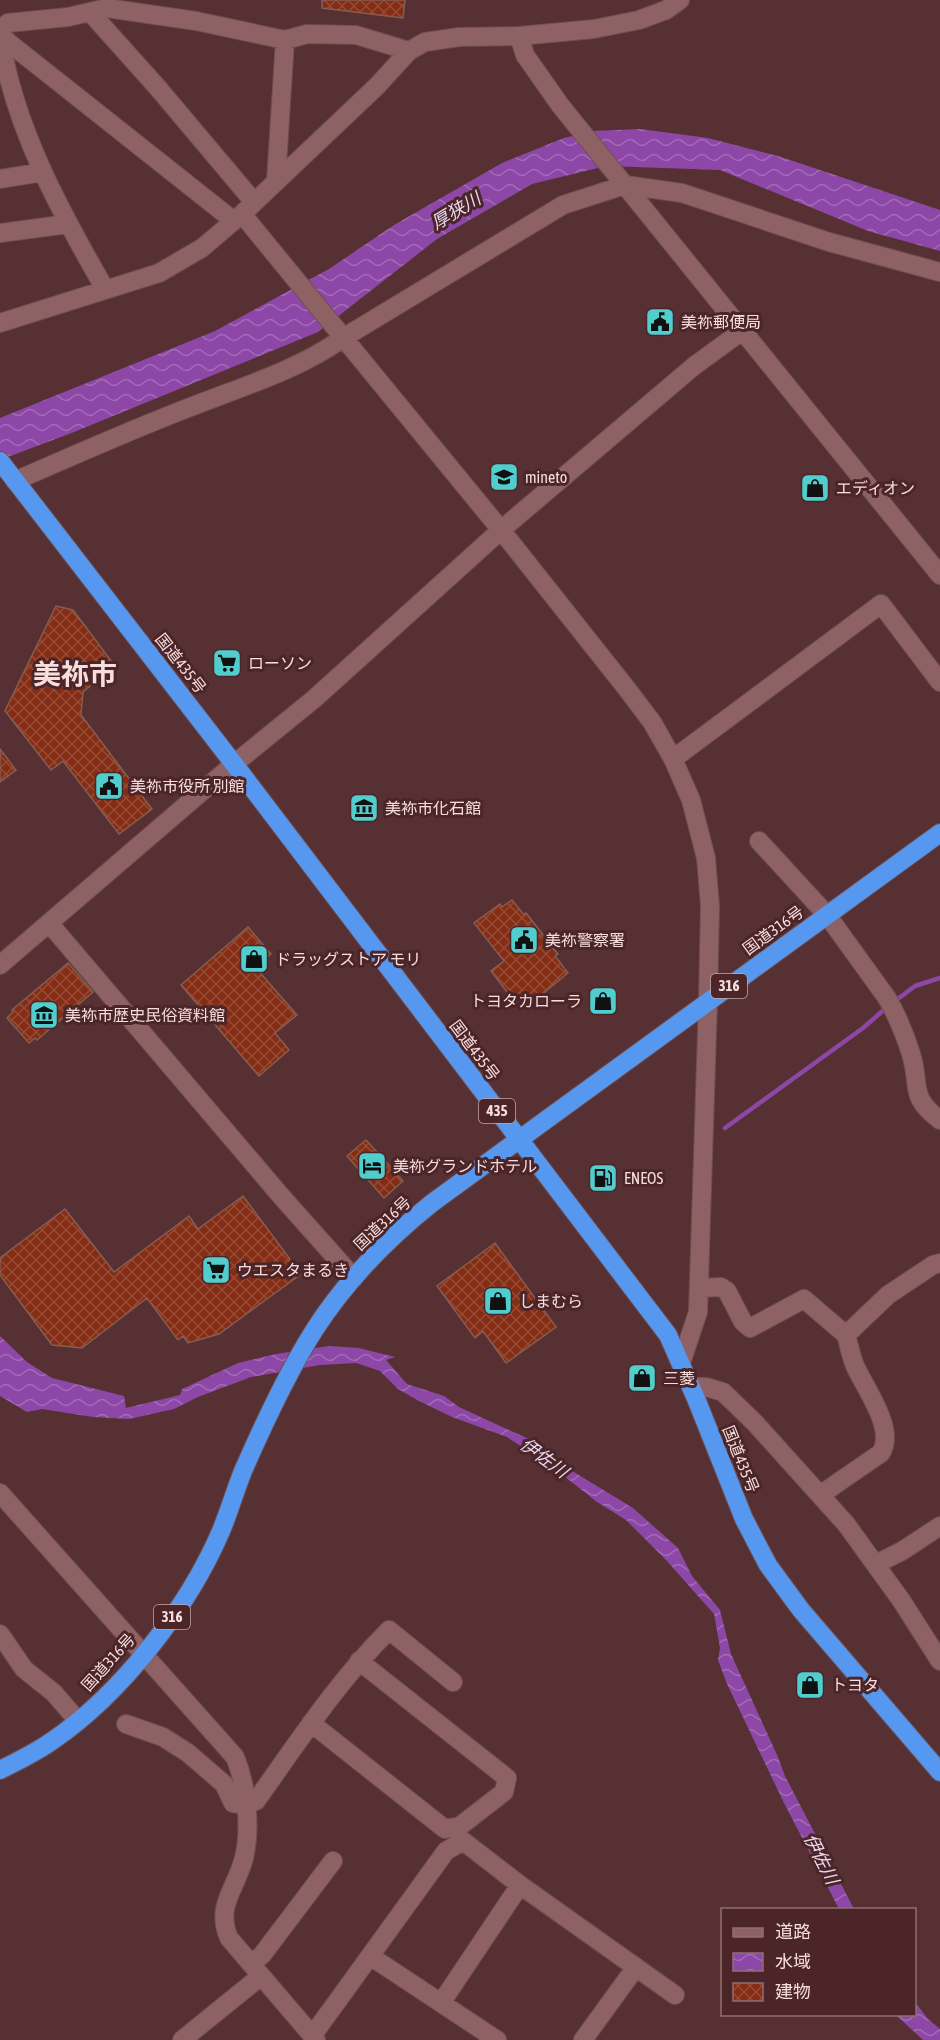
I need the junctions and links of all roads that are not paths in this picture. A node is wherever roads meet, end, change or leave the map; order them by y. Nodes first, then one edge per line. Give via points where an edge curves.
1 (680, 0) edge
2 (90, 12) junction
3 (0, 33) edge
4 (519, 36) junction
5 (285, 40) junction
6 (409, 51) junction
7 (44, 172) junction
8 (0, 178) edge
9 (276, 181) junction
10 (625, 185) junction
11 (243, 212) junction
12 (68, 224) junction
13 (0, 233) edge
14 (940, 272) edge
15 (105, 289) junction
16 (0, 323) edge
17 (742, 330) junction
18 (340, 335) junction
19 (8, 472) edge
20 (501, 530) junction
21 (940, 575) edge
22 (940, 682) edge
23 (673, 759) junction
24 (234, 764) junction
25 (940, 833) edge
26 (759, 841) dead end
27 (827, 915) junction
28 (49, 923) junction
29 (0, 965) edge
30 (708, 1001) junction
31 (940, 1120) edge
32 (519, 1140) junction
33 (940, 1263) edge
34 (354, 1278) junction
35 (699, 1288) junction
36 (846, 1335) junction
37 (681, 1364) junction
38 (691, 1388) junction
39 (0, 1493) edge
40 (820, 1495) junction
41 (940, 1526) edge
42 (876, 1564) junction
43 (0, 1634) edge
44 (142, 1655) junction
45 (358, 1660) junction
46 (940, 1661) edge
47 (453, 1682) dead end
48 (78, 1721) junction
49 (311, 1723) junction
50 (126, 1724) dead end
51 (0, 1770) edge
52 (940, 1772) edge
53 (246, 1805) junction
54 (333, 1861) dead end
55 (520, 1885) junction
56 (370, 1956) junction
57 (636, 1967) junction
58 (256, 1970) junction
59 (675, 1995) dead end
60 (441, 2003) junction
61 (314, 2038) edge
62 (182, 2040) edge
63 (497, 2040) edge
64 (583, 2040) edge

1 - 4 street via 639,20
2 - 3 street via 8,23
2 - 5 street via 107,8 145,13
2 - 11 street via 158,88
3 - 7 street via 4,63 21,117
3 - 11 street
4 - 6 street via 459,37 425,42
4 - 10 street via 525,56
5 - 6 street via 307,34 356,35
5 - 9 street
6 - 9 street
7 - 8 street
7 - 12 street
9 - 11 street
10 - 14 street via 682,193 829,242
10 - 17 street
10 - 18 street via 563,205
11 - 15 street via 184,260 159,273
11 - 18 street
12 - 13 street
12 - 15 street
15 - 16 street
17 - 20 street
17 - 21 street
18 - 19 street via 319,355 116,436
18 - 20 street
19 - 24 highway, 国道435号 / 435
20 - 23 street via 627,689
20 - 24 street via 314,699
22 - 23 street via 881,604
23 - 30 street via 691,800 706,858 710,906
24 - 28 street
24 - 32 highway, 国道435号 / 435
25 - 27 highway, 国道316号 / 316
26 - 27 street
27 - 30 highway, 国道316号 / 316
27 - 31 street via 895,1011 912,1057 917,1093 929,1112
28 - 29 street
28 - 34 street
30 - 32 highway, 国道316号 / 316
30 - 35 street
32 - 34 highway, 国道316号 / 316 via 403,1226
32 - 37 highway, 国道435号 / 435 via 668,1335
33 - 36 street via 888,1295
34 - 44 highway, 国道316号 / 316 via 315,1329 293,1368 243,1472 220,1532 168,1624
35 - 36 street via 727,1290 750,1328 804,1299
35 - 37 street via 698,1312
36 - 40 street via 856,1368 874,1400 885,1447
37 - 38 highway, 国道435号 / 435
38 - 40 street via 723,1392
38 - 52 highway, 国道435号 / 435 via 744,1519 768,1565 801,1610
39 - 44 street
40 - 42 street
41 - 42 street
42 - 46 street
43 - 48 street via 24,1669 54,1693
44 - 48 highway, 国道316号 / 316
44 - 53 street via 235,1757 243,1776
45 - 47 street via 389,1630
45 - 49 street
45 - 49 street via 507,1778 504,1792 460,1827 445,1829
48 - 51 highway, 国道316号 / 316 via 32,1754
49 - 53 street via 256,1802
50 - 53 street via 171,1742 224,1784 233,1803
53 - 58 street via 244,1858 223,1912 223,1925
54 - 58 street via 262,1955
55 - 56 street via 464,1841 446,1851
55 - 57 street
55 - 60 street
56 - 60 street
56 - 61 street
57 - 59 street
57 - 64 street
58 - 61 street
58 - 62 street
60 - 63 street

